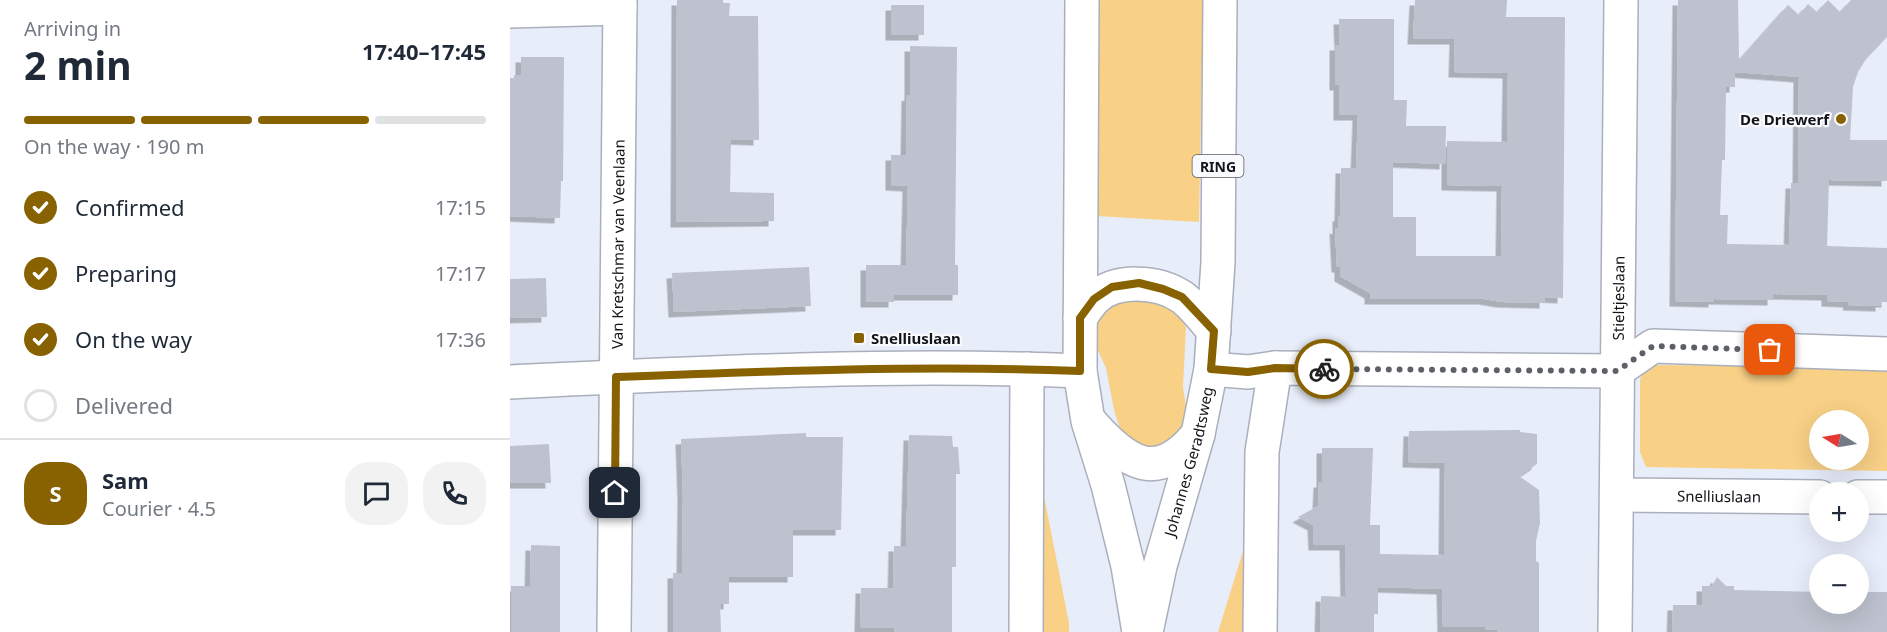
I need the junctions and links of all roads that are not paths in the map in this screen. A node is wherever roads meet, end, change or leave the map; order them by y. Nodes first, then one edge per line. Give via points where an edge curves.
1 (1082, 0) edge
2 (1220, 0) edge
3 (1621, 0) edge
4 (620, 4) edge
5 (510, 11) edge
6 (1080, 318) junction
7 (1214, 331) junction
8 (1887, 354) edge
9 (1275, 368) junction
10 (1027, 369) junction
11 (1211, 369) junction
12 (1080, 371) junction
13 (1617, 371) junction
14 (616, 377) junction
15 (510, 382) edge
16 (1089, 421) junction
17 (1198, 434) junction
18 (1617, 495) junction
19 (1809, 497) edge
20 (1869, 497) edge
21 (1887, 497) edge
22 (614, 632) edge
23 (1026, 632) edge
24 (1139, 632) edge
25 (1146, 632) edge
26 (1260, 632) edge
27 (1615, 632) edge

1 - 6 street
2 - 7 street, Johannes Geradtsweg / RING
3 - 13 street, Stieltjeslaan
4 - 5 street
4 - 14 street, Van Kretschmar van Veenlaan
6 - 7 street via 1094,299 1112,287 1139,283 1182,297
6 - 12 street
7 - 11 street, Johannes Geradtsweg / RING
8 - 13 street via 1653,346
9 - 11 street via 1248,372
9 - 13 street
9 - 26 street via 1262,452
10 - 12 street
10 - 14 street via 863,369
10 - 23 street
11 - 17 street, Johannes Geradtsweg / RING
12 - 16 street
13 - 18 street, Stieltjeslaan
14 - 15 street
14 - 22 street, Van Kretschmar van Veenlaan
16 - 17 street via 1116,448 1144,464 1174,459
16 - 24 street via 1125,555
17 - 25 street, Johannes Geradtsweg / RING via 1160,566
18 - 19 street, Snelliuslaan
18 - 27 street, Stieltjeslaan
20 - 21 street

